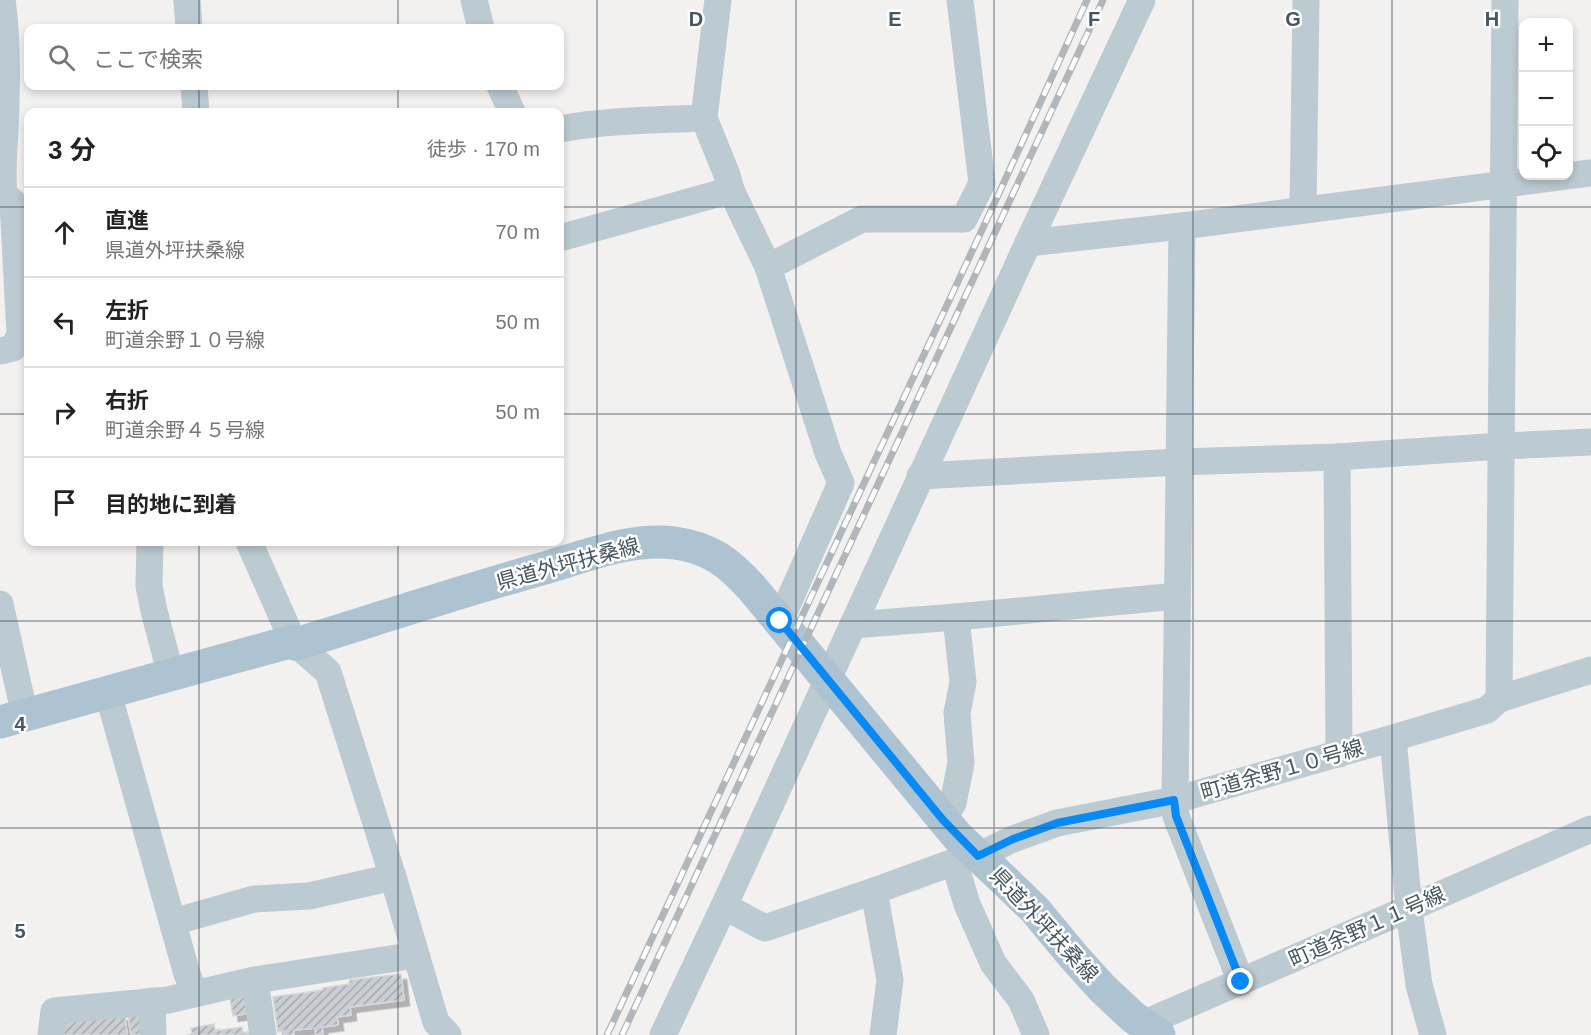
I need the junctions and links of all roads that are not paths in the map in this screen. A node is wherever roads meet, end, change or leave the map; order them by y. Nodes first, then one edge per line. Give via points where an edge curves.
1 (2, 0) edge
2 (186, 0) edge
3 (474, 0) edge
4 (718, 0) edge
5 (960, 0) edge
6 (1142, 0) edge
7 (1306, 0) edge
8 (1505, 0) edge
9 (189, 24) edge
10 (480, 24) edge
11 (194, 90) edge
12 (503, 90) edge
13 (196, 108) edge
14 (510, 108) edge
15 (704, 118) junction
16 (564, 128) edge
17 (1591, 173) edge
18 (1504, 184) junction
19 (731, 190) junction
20 (12, 199) edge
21 (1304, 210) junction
22 (1182, 226) junction
23 (564, 237) edge
24 (1028, 243) junction
25 (768, 267) junction
26 (0, 351) edge
27 (1591, 442) edge
28 (1502, 446) junction
29 (1337, 457) junction
30 (1179, 462) junction
31 (920, 476) junction
32 (150, 546) edge
33 (251, 546) edge
34 (1177, 596) junction
35 (0, 604) edge
36 (956, 617) junction
37 (780, 621) junction
38 (853, 625) junction
39 (295, 643) junction
40 (1591, 670) edge
41 (171, 675) junction
42 (827, 680) junction
43 (108, 693) junction
44 (1499, 699) junction
45 (13, 719) edge
46 (1393, 738) junction
47 (1339, 753) junction
48 (1174, 800) junction
49 (943, 820) junction
50 (1591, 829) edge
51 (966, 859) junction
52 (393, 877) junction
53 (874, 891) junction
54 (724, 906) junction
55 (1409, 909) junction
56 (173, 922) junction
57 (416, 955) junction
58 (255, 980) junction
59 (1241, 982) junction
60 (195, 993) junction
61 (152, 1001) junction
62 (1151, 1030) edge
63 (51, 1035) edge
64 (153, 1035) edge
65 (263, 1035) edge
66 (448, 1035) edge
67 (663, 1035) edge
68 (883, 1035) edge
69 (1036, 1035) edge
70 (1433, 1035) edge

1 - 20 street via 6,101 3,177
2 - 9 street
3 - 10 street
4 - 15 street
5 - 25 street via 982,183 964,219 862,219
6 - 24 street
7 - 21 street
8 - 18 street
11 - 13 street
12 - 14 street
15 - 16 street
15 - 19 street
17 - 18 street
18 - 21 street
18 - 28 street
19 - 23 street
19 - 25 street
20 - 26 street via 20,335 13,348
21 - 22 street
22 - 24 street
22 - 30 street
24 - 31 street
25 - 37 street via 841,483
27 - 28 street
28 - 29 street
28 - 44 street
29 - 30 street
29 - 47 street
30 - 31 street
30 - 34 street
31 - 38 street
32 - 41 street via 149,586
33 - 39 street
34 - 36 street
34 - 48 street
35 - 45 street
36 - 38 street
36 - 49 street via 963,682 957,713 961,763 953,803
37 - 39 main road, 県道外坪扶桑線 via 734,568 717,556 676,543 655,542 603,551
37 - 42 main road, 県道外坪扶桑線
38 - 42 street
39 - 41 main road, 県道外坪扶桑線
39 - 52 street via 328,672
40 - 44 street, 町道余野１０号線
41 - 43 main road, 県道外坪扶桑線
42 - 49 main road, 県道外坪扶桑線
42 - 54 street
43 - 45 main road, 県道外坪扶桑線
43 - 56 street
44 - 46 street, 町道余野１０号線 via 1487,710
46 - 47 street, 町道余野１０号線
46 - 55 street
47 - 48 street, 町道余野１０号線
48 - 51 street, 町道余野１０号線 via 1057,823
48 - 59 street via 1176,816
49 - 51 main road, 県道外坪扶桑線
50 - 55 street, 町道余野１１号線
51 - 53 street, 町道余野１０号線
51 - 62 main road, 県道外坪扶桑線 via 1035,910 1102,988
51 - 69 street via 966,904 993,963 1021,1000
52 - 56 street via 309,896 254,899
52 - 57 street
53 - 54 street, 町道余野１０号線 via 765,928
53 - 68 street via 890,980
54 - 67 street
55 - 59 street, 町道余野１１号線
55 - 70 street via 1419,986
56 - 60 street
57 - 58 street
57 - 66 street via 436,1022
58 - 60 street
58 - 65 street
59 - 62 street, 町道余野１１号線
60 - 61 street
61 - 63 street via 54,1011
61 - 64 street

